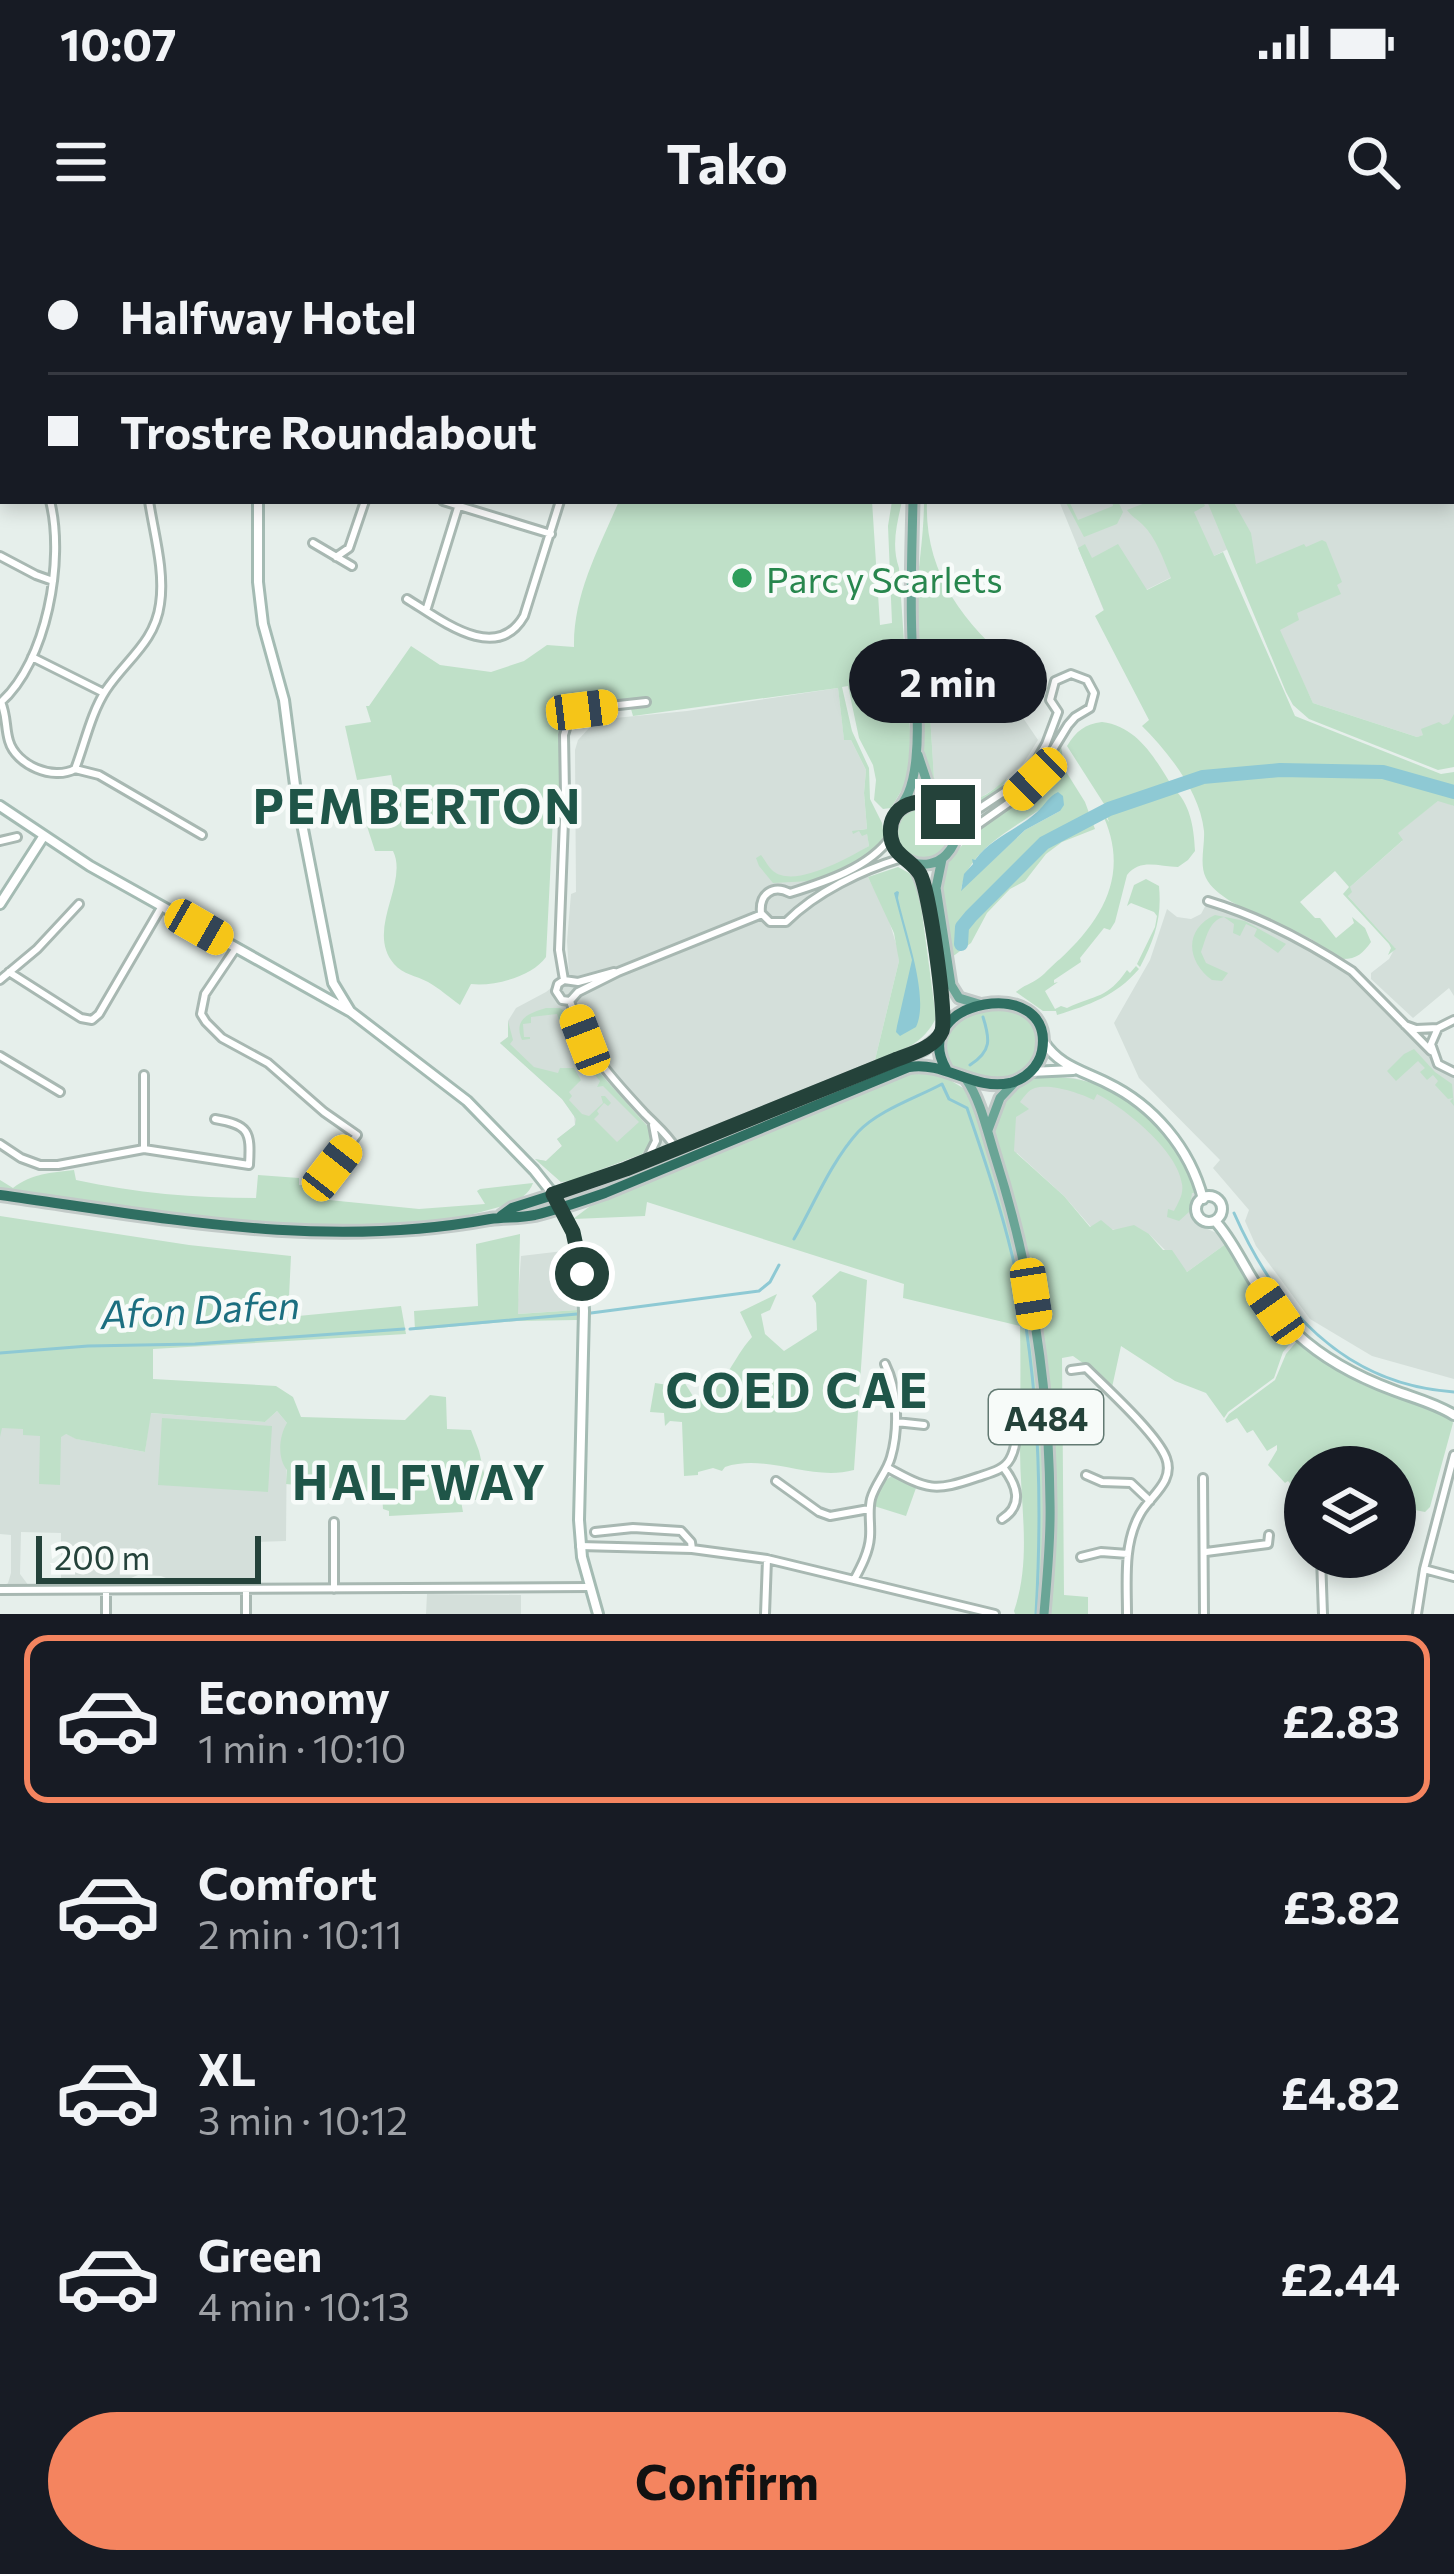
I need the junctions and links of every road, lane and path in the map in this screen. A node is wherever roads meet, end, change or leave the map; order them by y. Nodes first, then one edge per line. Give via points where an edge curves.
1 (51, 504) edge
2 (149, 504) edge
3 (257, 504) edge
4 (363, 504) edge
5 (459, 504) edge
6 (462, 504) edge
7 (559, 504) edge
8 (914, 504) edge
9 (550, 534) junction
10 (313, 543) dead end
11 (0, 556) edge
12 (336, 557) junction
13 (352, 566) dead end
14 (52, 581) junction
15 (407, 599) dead end
16 (426, 611) junction
17 (32, 657) junction
18 (104, 693) junction
19 (0, 702) edge
20 (646, 702) dead end
21 (1058, 712) junction
22 (1075, 717) junction
23 (917, 752) junction
24 (75, 769) junction
25 (0, 806) edge
26 (944, 808) junction
27 (900, 810) junction
28 (202, 835) dead end
29 (17, 837) dead end
30 (43, 837) junction
31 (891, 837) junction
32 (0, 842) edge
33 (954, 842) junction
34 (942, 859) junction
35 (907, 860) junction
36 (790, 893) junction
37 (1208, 902) dead end
38 (0, 904) edge
39 (79, 904) dead end
40 (162, 906) junction
41 (762, 914) junction
42 (794, 914) junction
43 (236, 948) junction
44 (9, 972) junction
45 (618, 972) junction
46 (0, 980) edge
47 (564, 980) junction
48 (574, 982) junction
49 (333, 983) junction
50 (314, 992) junction
51 (578, 992) junction
52 (570, 1001) junction
53 (982, 1005) junction
54 (351, 1012) junction
55 (1454, 1020) edge
56 (1402, 1023) junction
57 (1438, 1028) junction
58 (941, 1033) junction
59 (1042, 1040) junction
60 (1431, 1051) junction
61 (0, 1056) edge
62 (946, 1069) junction
63 (1074, 1070) junction
64 (1030, 1072) junction
65 (1454, 1072) edge
66 (144, 1076) dead end
67 (967, 1078) junction
68 (1015, 1082) junction
69 (60, 1092) dead end
70 (215, 1119) dead end
71 (652, 1121) junction
72 (988, 1130) junction
73 (0, 1144) edge
74 (678, 1148) junction
75 (144, 1149) junction
76 (644, 1162) junction
77 (674, 1165) junction
78 (311, 1183) dead end
79 (553, 1194) junction
80 (0, 1195) edge
81 (1203, 1198) junction
82 (562, 1208) junction
83 (498, 1218) junction
84 (1215, 1221) junction
85 (885, 1364) dead end
86 (1071, 1370) dead end
87 (1454, 1405) edge
88 (1438, 1406) junction
89 (1017, 1412) dead end
90 (1454, 1414) edge
91 (896, 1422) junction
92 (924, 1425) dead end
93 (1004, 1426) dead end
94 (1016, 1427) junction
95 (1454, 1455) edge
96 (887, 1467) junction
97 (1004, 1467) junction
98 (1087, 1475) dead end
99 (1203, 1478) dead end
100 (776, 1481) dead end
101 (1150, 1501) junction
102 (869, 1509) junction
103 (1009, 1518) dead end
104 (334, 1522) dead end
105 (595, 1532) dead end
106 (1271, 1540) dead end
107 (580, 1546) junction
108 (692, 1550) junction
109 (1206, 1552) junction
110 (1128, 1554) junction
111 (1081, 1557) dead end
112 (767, 1559) junction
113 (1424, 1569) junction
114 (1454, 1577) edge
115 (1323, 1578) edge
116 (854, 1580) junction
117 (590, 1587) junction
118 (334, 1588) junction
119 (246, 1589) junction
120 (0, 1590) edge
121 (106, 1591) junction
122 (106, 1614) edge
123 (246, 1614) edge
124 (598, 1614) edge
125 (765, 1614) edge
126 (992, 1614) edge
127 (1044, 1614) edge
128 (1127, 1614) edge
129 (1204, 1614) edge
130 (1323, 1614) edge
131 (1417, 1614) edge

1 - 14 street
2 - 18 street via 159,609 142,648
3 - 49 main road via 263,625 284,700
4 - 12 street via 349,548
5 - 16 street
6 - 9 street
7 - 9 street
8 - 23 main road
9 - 16 street via 512,631 474,637
10 - 12 street
11 - 14 street
12 - 13 street
14 - 17 street
15 - 16 street
17 - 18 street
17 - 19 street
18 - 24 street
19 - 24 street via 14,751 41,771
20 - 47 street via 582,710 566,724
21 - 22 street
21 - 22 street via 1052,686 1077,674 1094,693 1090,708
21 - 26 street via 1046,744 1013,786 980,808
22 - 33 street via 1035,779
23 - 26 main road
23 - 27 main road
24 - 28 street
25 - 30 main road
26 - 27 main road via 919,800
26 - 33 main road
27 - 31 main road
29 - 32 street
30 - 38 main road
30 - 40 main road
31 - 35 main road
31 - 36 street via 869,859
33 - 34 main road
34 - 35 main road
34 - 53 main road via 936,888 951,985 959,998
35 - 42 street via 876,868
35 - 58 main road via 925,884
36 - 41 street via 767,892
36 - 42 street
37 - 56 street via 1266,922 1336,961
39 - 44 street
40 - 43 main road
40 - 44 street via 92,1020
41 - 42 street via 781,924
41 - 45 street
43 - 50 main road
43 - 78 street via 205,994 206,1022 357,1135
44 - 46 street
45 - 48 street
45 - 51 street
47 - 48 street
47 - 52 street via 557,995
48 - 51 street
49 - 50 main road
49 - 54 main road
50 - 54 main road
51 - 52 street
52 - 71 street via 597,1061
53 - 58 highway via 953,1017
53 - 59 highway via 1015,1004 1034,1018
54 - 79 main road via 467,1101
55 - 57 street
56 - 57 street
56 - 60 street
57 - 60 street
58 - 62 highway
58 - 74 highway via 924,1049
59 - 63 main road
59 - 64 highway
60 - 65 street
61 - 69 street
62 - 67 highway
62 - 77 highway via 909,1067
63 - 64 main road
63 - 81 main road via 1124,1091 1158,1120 1189,1160
64 - 68 highway
66 - 75 street
67 - 68 highway
67 - 72 main road, A484
68 - 72 main road
70 - 75 street via 245,1129 249,1165
71 - 74 street
71 - 76 street via 656,1142
72 - 127 main road, A484 via 1039,1349 1051,1508
73 - 75 street via 40,1165
74 - 76 highway
74 - 77 street
76 - 79 highway
77 - 82 highway
79 - 82 main road
79 - 83 highway
80 - 83 highway via 278,1232 409,1230
81 - 84 main road via 1198,1215
81 - 84 main road via 1221,1203
82 - 83 highway
82 - 107 main road via 582,1274
84 - 88 main road via 1299,1336 1353,1373
85 - 91 street
86 - 101 street via 1086,1368 1166,1457 1168,1471
87 - 88 main road
88 - 90 main road
89 - 94 street
91 - 92 street
91 - 96 street
93 - 94 street
94 - 97 street
95 - 113 street
96 - 97 street via 942,1488
96 - 102 street
97 - 103 street via 1016,1489
98 - 101 street via 1131,1483
99 - 109 street
100 - 102 street via 830,1516
101 - 110 street
102 - 116 street via 870,1540
104 - 118 street
105 - 108 street via 681,1531
106 - 109 street
107 - 108 street
107 - 117 main road
108 - 112 street
109 - 129 street
110 - 111 street
110 - 128 street
112 - 116 street
112 - 125 street
113 - 114 street
113 - 131 street
115 - 130 street
116 - 126 street
117 - 118 street
117 - 124 main road
118 - 119 street
119 - 121 street
119 - 123 street
120 - 121 street
121 - 122 street

